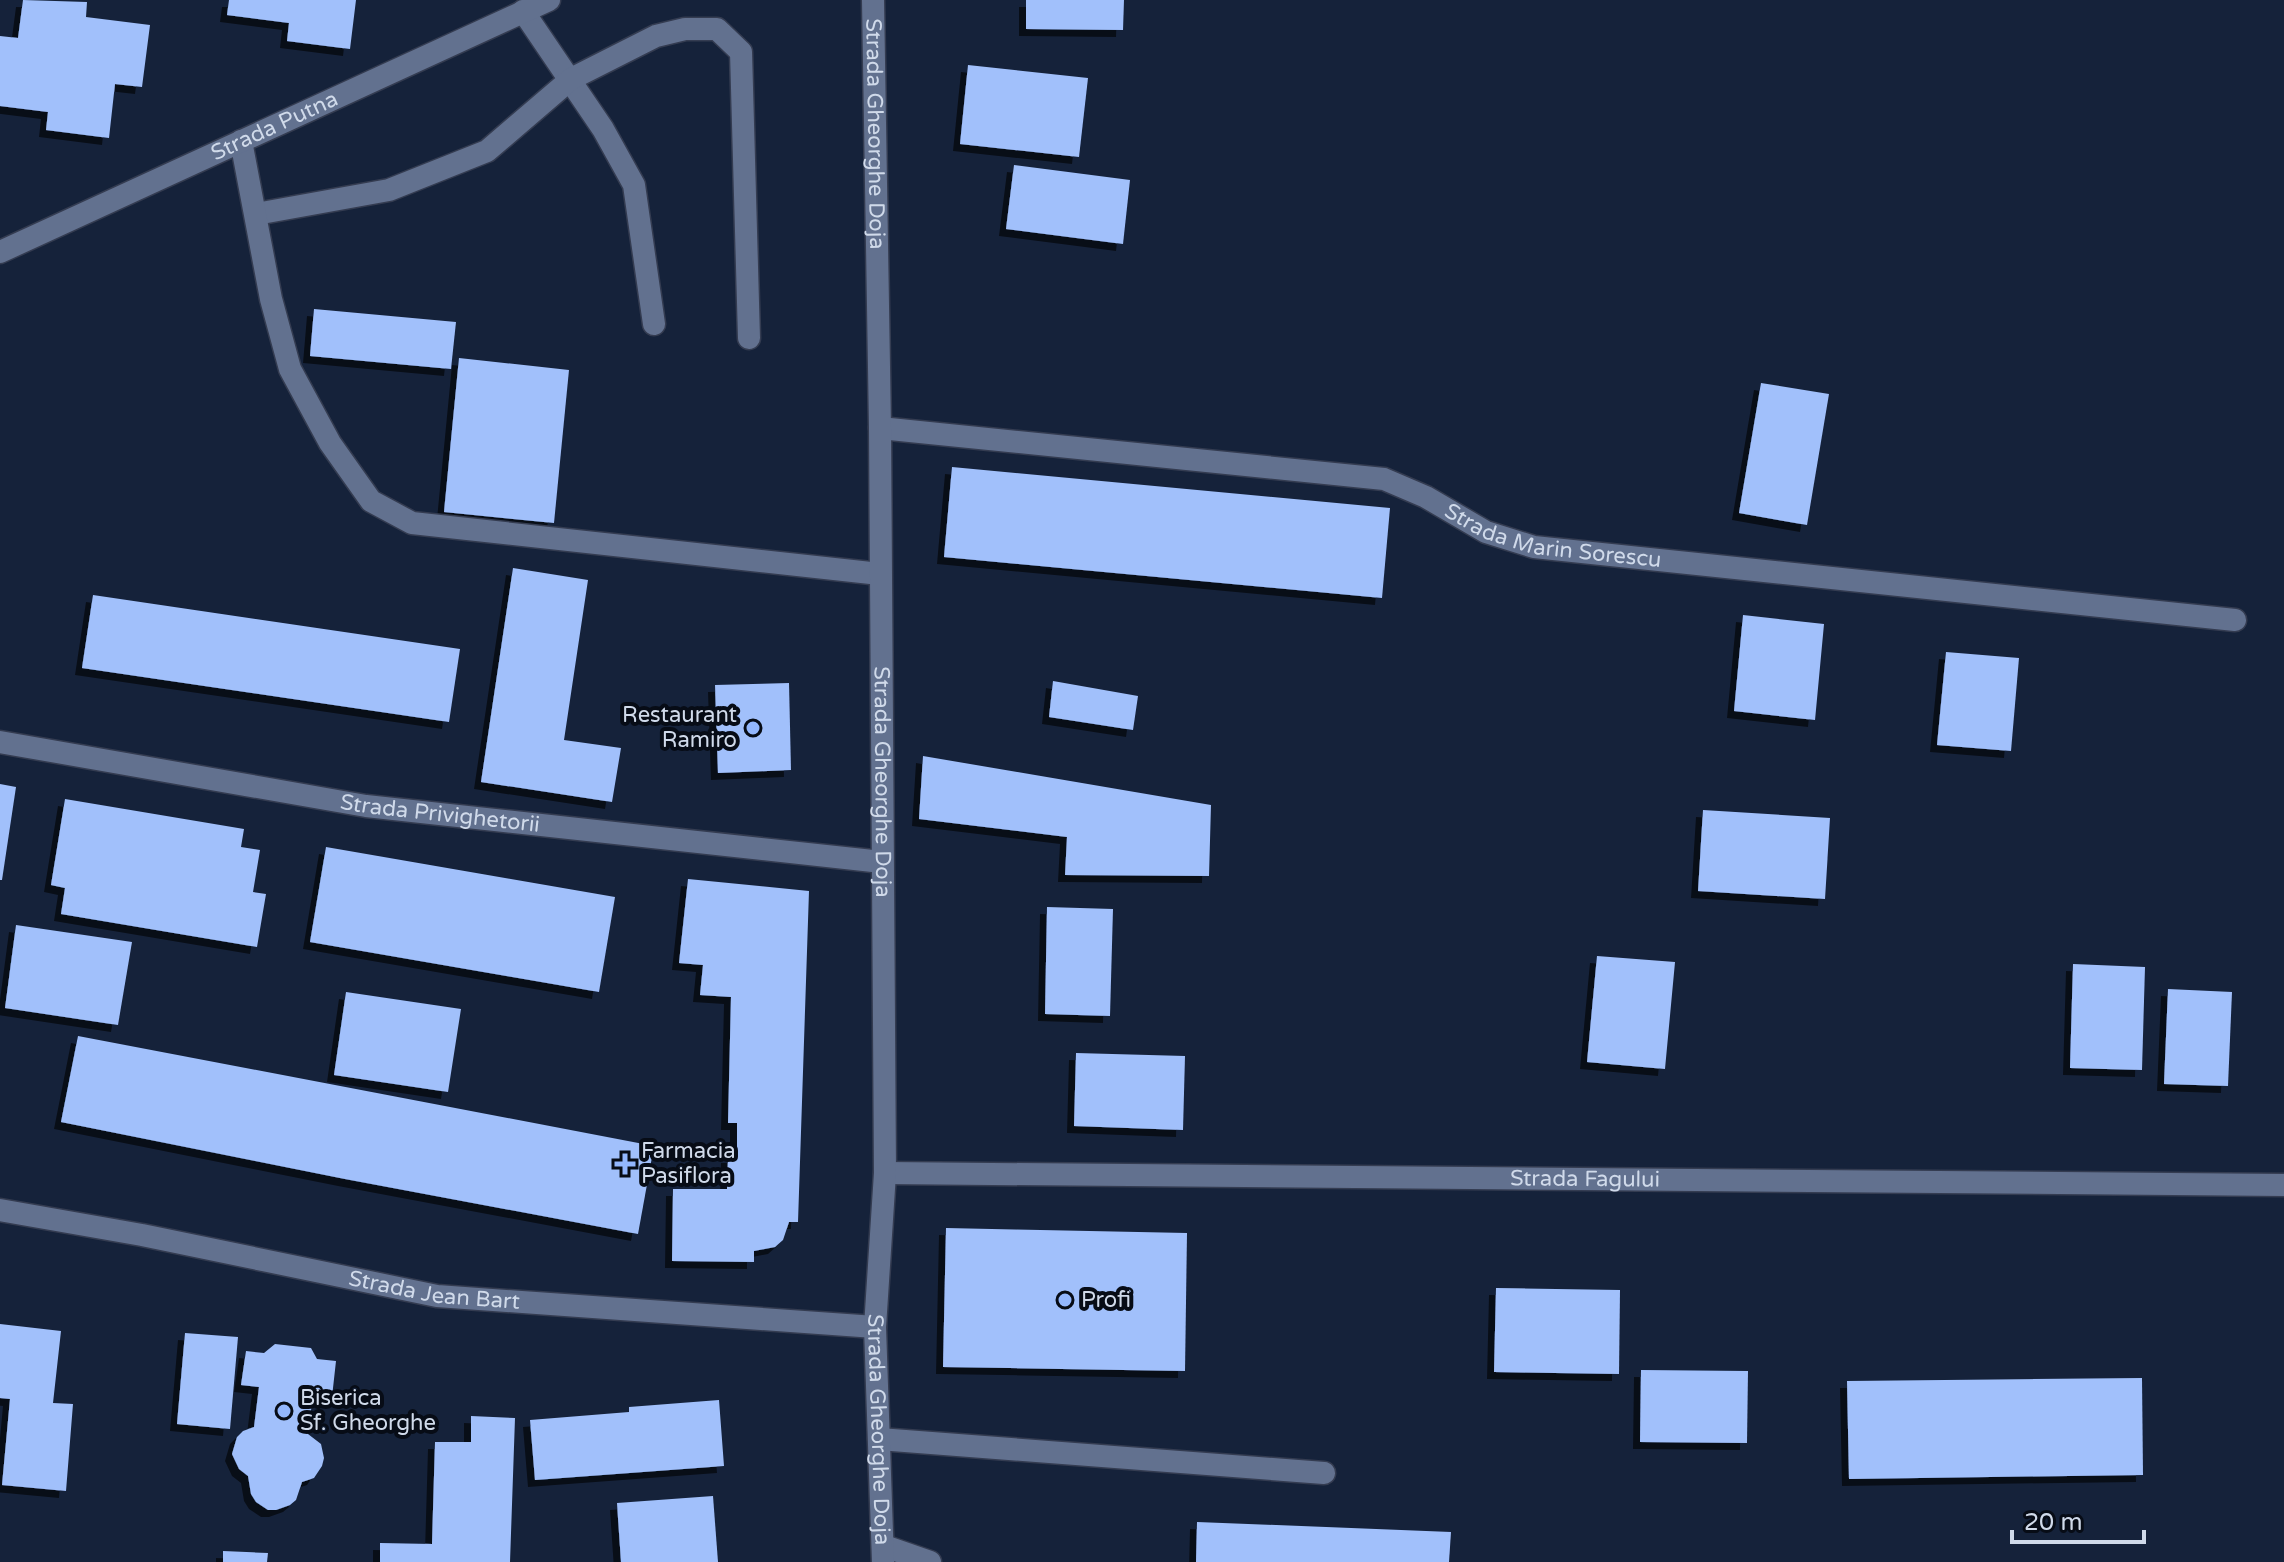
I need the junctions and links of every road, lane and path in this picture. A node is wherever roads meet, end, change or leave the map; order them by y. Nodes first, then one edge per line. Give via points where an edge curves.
1 (549, 0) edge
2 (873, 0) edge
3 (523, 11) junction
4 (571, 79) junction
5 (241, 141) junction
6 (256, 214) junction
7 (0, 252) edge
8 (654, 324) dead end
9 (749, 338) dead end
10 (880, 428) junction
11 (880, 574) junction
12 (2235, 620) dead end
13 (0, 742) edge
14 (882, 862) junction
15 (885, 1173) junction
16 (2284, 1185) edge
17 (0, 1210) edge
18 (875, 1327) junction
19 (879, 1439) junction
20 (1324, 1473) dead end
21 (884, 1554) edge
22 (930, 1562) edge

1 - 3 street, Strada Putna
2 - 10 street, Strada Gheorghe Doja
3 - 4 street
3 - 5 street, Strada Putna
4 - 6 street via 487,151 389,190
4 - 8 street via 634,185
4 - 9 street via 656,36 685,29 717,29 741,52
5 - 6 street
5 - 7 street, Strada Putna
6 - 11 street via 290,369 330,443 371,501 412,523
10 - 11 street, Strada Gheorghe Doja
10 - 12 street, Strada Marin Sorescu via 1384,479 1486,532 1534,547
11 - 14 street, Strada Gheorghe Doja
13 - 14 street, Strada Privighetorii via 366,806
14 - 15 street, Strada Gheorghe Doja
15 - 16 street, Strada Fagului
15 - 18 street, Strada Gheorghe Doja
17 - 18 street, Strada Jean Bart via 437,1296
18 - 19 street, Strada Gheorghe Doja
19 - 20 street
19 - 21 street, Strada Gheorghe Doja
21 - 22 street

